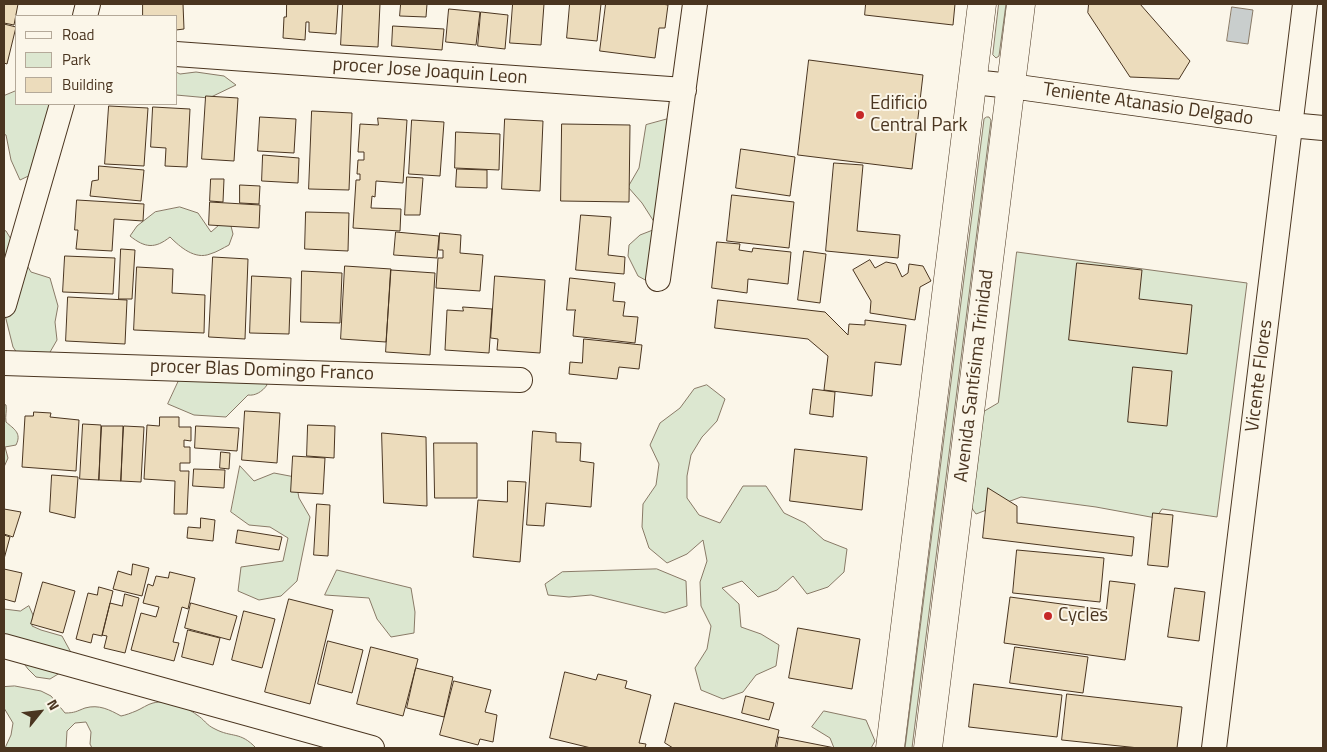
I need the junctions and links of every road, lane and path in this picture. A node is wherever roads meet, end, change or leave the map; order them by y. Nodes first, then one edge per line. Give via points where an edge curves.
1 (695, 4) edge
2 (982, 4) edge
3 (1022, 4) edge
4 (1305, 4) edge
5 (178, 54) edge
6 (972, 82) junction
7 (1011, 86) junction
8 (684, 90) junction
9 (62, 105) edge
10 (1290, 125) junction
11 (1323, 128) edge
12 (658, 279) dead end
13 (4, 304) edge
14 (4, 363) edge
15 (520, 380) dead end
16 (4, 646) edge
17 (330, 742) edge
18 (372, 748) edge
19 (890, 748) edge
20 (928, 748) edge
21 (1214, 748) edge

1 - 8 street
2 - 6 main road, Avenida Santísima Trinidad
3 - 7 main road, Avenida Santísima Trinidad
4 - 10 street, Vicente Flores
5 - 8 street, procer Jose Joaquin Leon
6 - 7 street, Teniente Atanasio Delgado
6 - 19 main road, Avenida Santísima Trinidad
7 - 10 street, Teniente Atanasio Delgado
7 - 20 main road, Avenida Santísima Trinidad
8 - 12 street
9 - 13 street
10 - 11 street, Teniente Atanasio Delgado
10 - 21 street, Vicente Flores
14 - 15 street, procer Blas Domingo Franco
16 - 17 street
17 - 18 street

